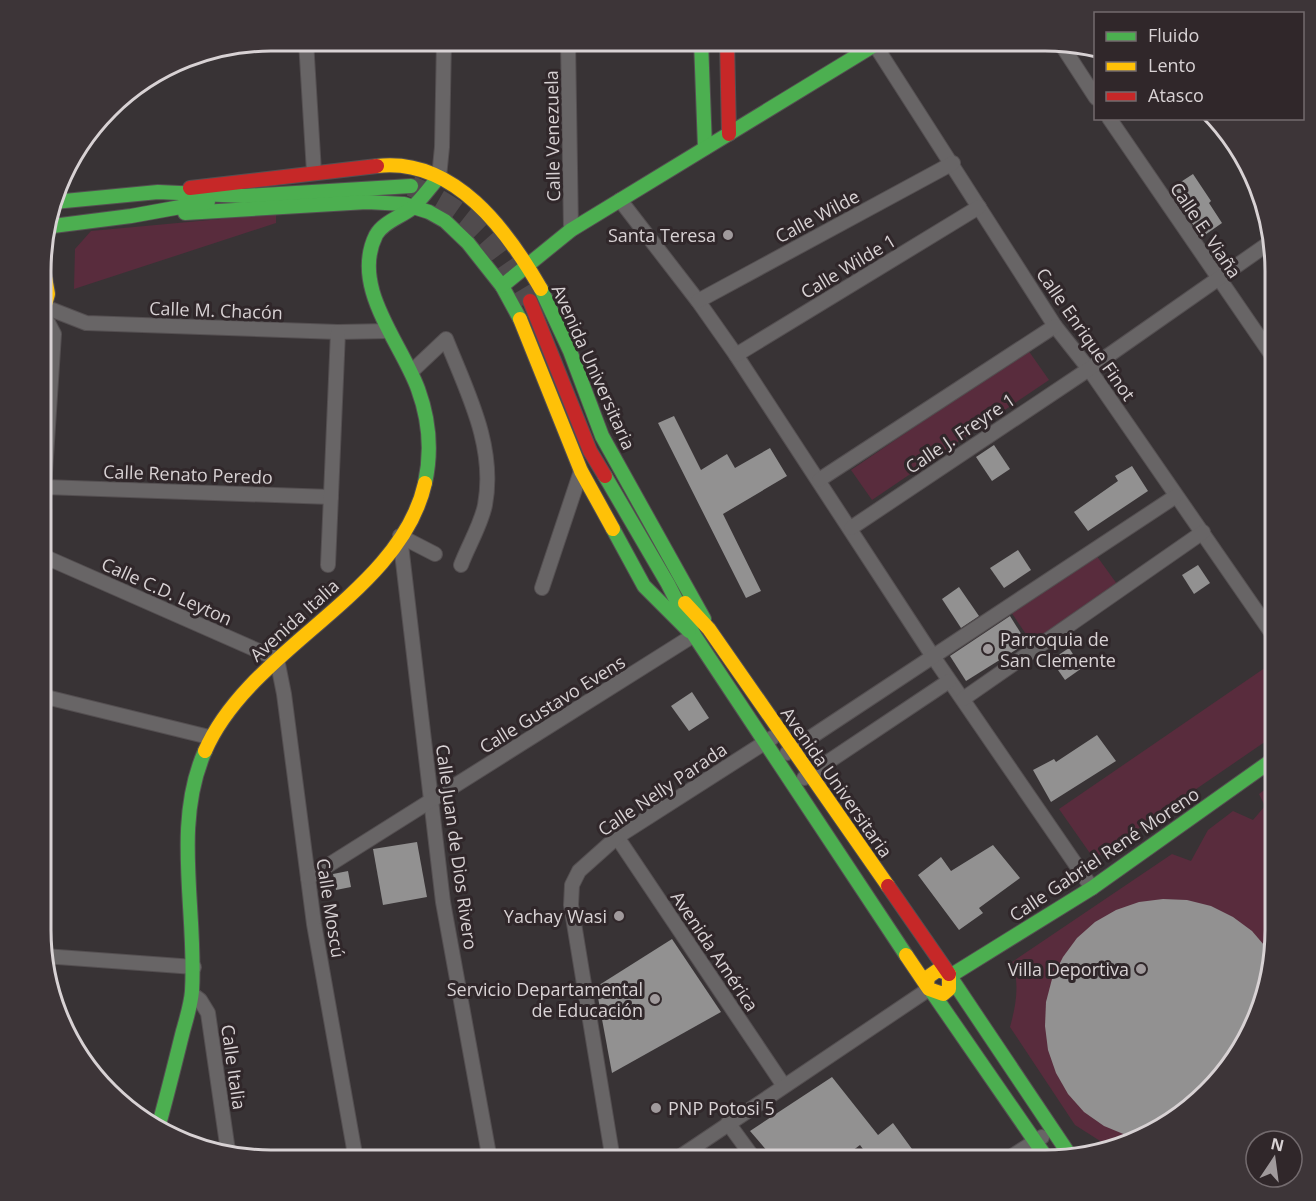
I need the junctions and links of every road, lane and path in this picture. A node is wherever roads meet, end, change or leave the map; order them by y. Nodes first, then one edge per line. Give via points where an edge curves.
1 (307, 51) edge
2 (444, 51) edge
3 (568, 51) edge
4 (701, 51) edge
5 (727, 51) edge
6 (859, 51) edge
7 (867, 51) edge
8 (883, 51) edge
9 (1066, 52) edge
10 (859, 57) junction
11 (1094, 96) edge
12 (1110, 120) edge
13 (729, 134) junction
14 (705, 148) junction
15 (953, 163) junction
16 (314, 172) junction
17 (439, 177) junction
18 (411, 186) tunnel mouth
19 (158, 192) junction
20 (244, 195) junction
21 (620, 200) junction
22 (63, 201) edge
23 (368, 202) junction
24 (413, 207) junction
25 (979, 207) junction
26 (131, 216) junction
27 (56, 225) edge
28 (571, 230) junction
29 (376, 233) junction
30 (1264, 247) edge
31 (527, 264) junction
32 (1217, 278) junction
33 (502, 286) junction
34 (698, 301) junction
35 (530, 302) tunnel mouth
36 (51, 309) edge
37 (1055, 326) junction
38 (51, 328) edge
39 (388, 331) junction
40 (338, 332) junction
41 (1265, 344) edge
42 (736, 355) junction
43 (1089, 369) junction
44 (411, 372) junction
45 (51, 380) edge
46 (581, 471) junction
47 (819, 480) junction
48 (51, 487) edge
49 (1176, 496) junction
50 (331, 497) junction
51 (851, 528) junction
52 (1203, 532) junction
53 (400, 536) junction
54 (435, 554) dead end
55 (51, 560) edge
56 (328, 565) dead end
57 (461, 566) dead end
58 (668, 584) junction
59 (542, 588) dead end
60 (1265, 623) edge
61 (709, 629) junction
62 (694, 635) junction
63 (932, 655) junction
64 (277, 659) junction
65 (950, 681) junction
66 (51, 698) edge
67 (963, 699) junction
68 (782, 733) junction
69 (209, 737) junction
70 (763, 744) junction
71 (793, 749) junction
72 (775, 761) junction
73 (1265, 765) edge
74 (809, 775) junction
75 (792, 786) junction
76 (431, 801) junction
77 (617, 837) junction
78 (308, 878) junction
79 (1092, 888) junction
80 (53, 957) edge
81 (194, 967) junction
82 (950, 976) junction
83 (929, 989) junction
84 (192, 994) junction
85 (784, 1086) junction
86 (160, 1120) edge
87 (728, 1123) junction
88 (1052, 1129) junction
89 (1035, 1141) junction
90 (227, 1146) edge
91 (1066, 1149) edge
92 (354, 1150) edge
93 (488, 1150) edge
94 (611, 1150) edge
95 (689, 1150) edge
96 (748, 1150) edge
97 (1021, 1150) edge
98 (1041, 1150) edge

1 - 16 street
2 - 17 street
3 - 28 street, Calle Venezuela
4 - 14 main road
5 - 13 main road
6 - 10 street
7 - 10 main road
8 - 15 street, Calle Enrique Finot
9 - 11 street
10 - 13 main road
12 - 32 street, Calle E. Viaña
13 - 14 main road
14 - 21 main road
15 - 25 street, Calle Enrique Finot
15 - 34 street, Calle Wilde
16 - 17 main road, Avenida Universitaria via 385,165
16 - 19 main road, Avenida Universitaria
17 - 24 main road
17 - 31 main road, Avenida Universitaria via 481,207
18 - 20 main road
19 - 20 main road
19 - 22 main road, Avenida Universitaria
20 - 26 main road
21 - 28 main road
21 - 34 street
23 - 24 main road, Avenida Universitaria
23 - 26 main road, Avenida Universitaria
23 - 29 main road via 376,212
24 - 29 main road
24 - 33 main road, Avenida Universitaria via 445,221
25 - 37 street, Calle Enrique Finot
25 - 42 street, Calle Wilde 1
26 - 27 main road, Avenida Universitaria
28 - 31 main road
29 - 39 main road, Avenida Italia via 370,254 370,279
30 - 32 street, Calle J. Freyre 1
31 - 33 main road
31 - 61 main road, Avenida Universitaria via 565,338 601,434 682,574
32 - 41 street, Calle E. Viaña
32 - 43 street, Calle J. Freyre 1
33 - 46 main road, Avenida Universitaria via 518,313
34 - 42 street
35 - 58 main road via 590,451
36 - 40 street, Calle M. Chacón via 86,323
37 - 43 street, Calle Enrique Finot
37 - 47 street, Calle J. Freyre 1
38 - 45 street
39 - 40 street, Calle M. Chacón
39 - 44 main road, Avenida Italia
40 - 50 street
42 - 47 street
43 - 49 street, Calle Enrique Finot
43 - 51 street, Calle J. Freyre 1
44 - 53 main road, Avenida Italia via 427,423 430,465 418,505
44 - 57 street via 446,339 485,443 485,506
46 - 59 street
46 - 62 main road, Avenida Universitaria via 644,586
47 - 51 street
48 - 50 street, Calle Renato Peredo
49 - 52 street, Calle Enrique Finot
49 - 63 street
50 - 56 street
51 - 63 street
52 - 60 street, Calle Enrique Finot
52 - 67 street
53 - 54 street
53 - 64 main road, Avenida Italia via 374,572
53 - 76 street, Calle Juan de Dios Rivero
55 - 64 street, Calle C.D. Leyton
58 - 61 main road
58 - 62 main road
61 - 68 main road, Avenida Universitaria
62 - 70 main road, Avenida Universitaria
62 - 76 street, Calle Gustavo Evens
63 - 65 street
63 - 71 street
64 - 69 main road, Avenida Italia via 224,712
64 - 78 street, Calle Moscú
65 - 67 street
65 - 74 street
66 - 69 street
67 - 79 street
68 - 70 street, Calle Nelly Parada
68 - 71 main road, Avenida Universitaria
69 - 81 main road, Avenida Italia via 195,770 189,798
70 - 72 main road, Avenida Universitaria
70 - 77 street, Calle Nelly Parada
71 - 72 street
71 - 74 main road, Avenida Universitaria
72 - 75 main road, Avenida Universitaria
73 - 79 main road, Calle Gabriel René Moreno
74 - 75 street
74 - 82 main road, Avenida Universitaria
75 - 83 main road, Avenida Universitaria
76 - 78 street, Calle Gustavo Evens
76 - 93 street, Calle Juan de Dios Rivero via 443,902
77 - 85 street, Avenida América
77 - 94 street, Calle Nelly Parada via 579,871 572,885 571,905
78 - 92 street, Calle Moscú
79 - 82 main road, Calle Gabriel René Moreno
80 - 81 street
81 - 84 main road, Avenida Italia
82 - 83 main road, Calle Gabriel René Moreno via 952,986 947,992 939,995
82 - 88 main road, Avenida Universitaria
83 - 85 street
83 - 89 main road, Avenida Universitaria
84 - 86 main road, Avenida Italia
84 - 90 street, Calle Italia via 208,1013
85 - 87 street
87 - 95 street
87 - 96 street
88 - 89 street
88 - 91 main road, Avenida Universitaria
89 - 97 street
89 - 98 main road, Avenida Universitaria

